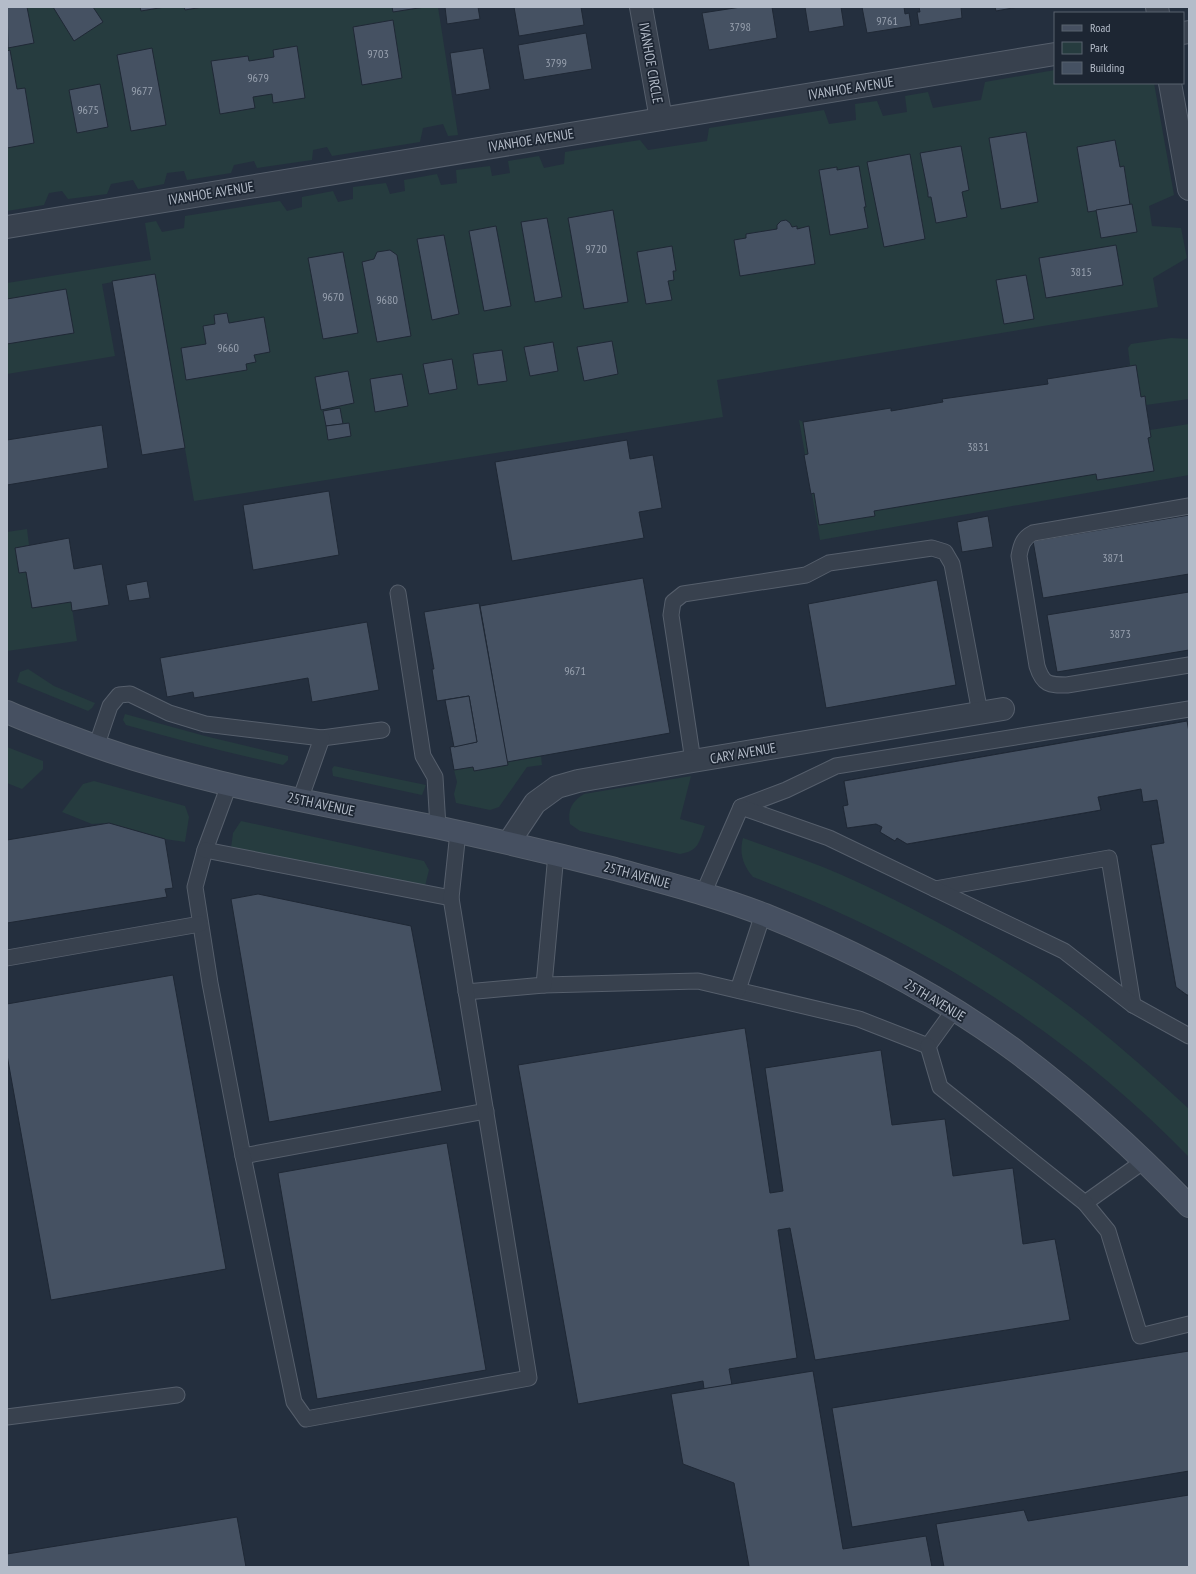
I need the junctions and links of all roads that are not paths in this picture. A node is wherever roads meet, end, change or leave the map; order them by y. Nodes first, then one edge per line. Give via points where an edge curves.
1 (641, 7) edge
2 (1054, 54) edge
3 (1170, 84) edge
4 (661, 119) junction
5 (1189, 188) edge
6 (7, 227) edge
7 (1189, 506) edge
8 (398, 593) dead end
9 (1189, 665) edge
10 (1003, 709) dead end
11 (1189, 709) edge
12 (7, 712) edge
13 (980, 713) junction
14 (382, 730) dead end
15 (322, 738) junction
16 (96, 747) junction
17 (693, 761) junction
18 (229, 784) junction
19 (300, 800) junction
20 (741, 807) junction
21 (448, 830) junction
22 (509, 842) junction
23 (204, 850) junction
24 (556, 854) junction
25 (935, 888) junction
26 (703, 894) junction
27 (451, 898) junction
28 (763, 914) junction
29 (200, 924) junction
30 (7, 958) edge
31 (544, 985) junction
32 (738, 990) junction
33 (466, 992) junction
34 (1133, 1005) junction
35 (954, 1010) junction
36 (1189, 1036) edge
37 (928, 1046) junction
38 (486, 1111) junction
39 (243, 1156) junction
40 (1144, 1161) junction
41 (1085, 1203) junction
42 (1189, 1206) edge
43 (1189, 1324) edge
44 (177, 1395) dead end
45 (7, 1418) edge

1 - 4 street, IVANHOE CIRCLE
2 - 4 street, IVANHOE AVENUE
3 - 5 street
4 - 6 street, IVANHOE AVENUE
7 - 9 lane via 1033,533 1026,537 1018,556 1037,666 1044,681 1053,685 1067,685
8 - 21 lane via 423,756 434,778
10 - 13 street, CARY AVENUE
11 - 20 lane via 836,766 786,790
12 - 16 street, 25TH AVENUE
13 - 17 street, CARY AVENUE
13 - 17 lane via 952,564 945,552 932,548 829,563 806,575 683,594 673,602 671,615
14 - 15 lane
15 - 16 lane via 206,724 169,713 130,694 120,695 110,706
15 - 19 lane
16 - 18 street, 25TH AVENUE via 170,771
17 - 22 street, CARY AVENUE via 557,787 535,803
18 - 19 street, 25TH AVENUE
18 - 23 lane
19 - 21 street, 25TH AVENUE
20 - 25 lane via 829,838
20 - 26 lane
21 - 22 street, 25TH AVENUE
21 - 27 lane
22 - 24 street, 25TH AVENUE
23 - 27 lane
23 - 29 lane via 194,887
24 - 26 street, 25TH AVENUE
24 - 31 lane
25 - 34 lane via 1064,951
25 - 34 lane via 1109,858
26 - 28 street, 25TH AVENUE
27 - 33 lane
28 - 32 lane
28 - 35 street, 25TH AVENUE via 878,967
29 - 30 lane
29 - 39 lane
31 - 32 lane via 698,981
31 - 33 lane
32 - 37 lane via 859,1019
33 - 38 lane
34 - 36 lane
35 - 37 lane
35 - 40 street, 25TH AVENUE via 1015,1051 1076,1098
37 - 41 lane via 940,1087
38 - 39 lane
38 - 39 lane via 529,1378 306,1419 294,1402
40 - 41 lane
40 - 42 street, 25TH AVENUE
41 - 43 lane via 1108,1231 1140,1336
44 - 45 lane

